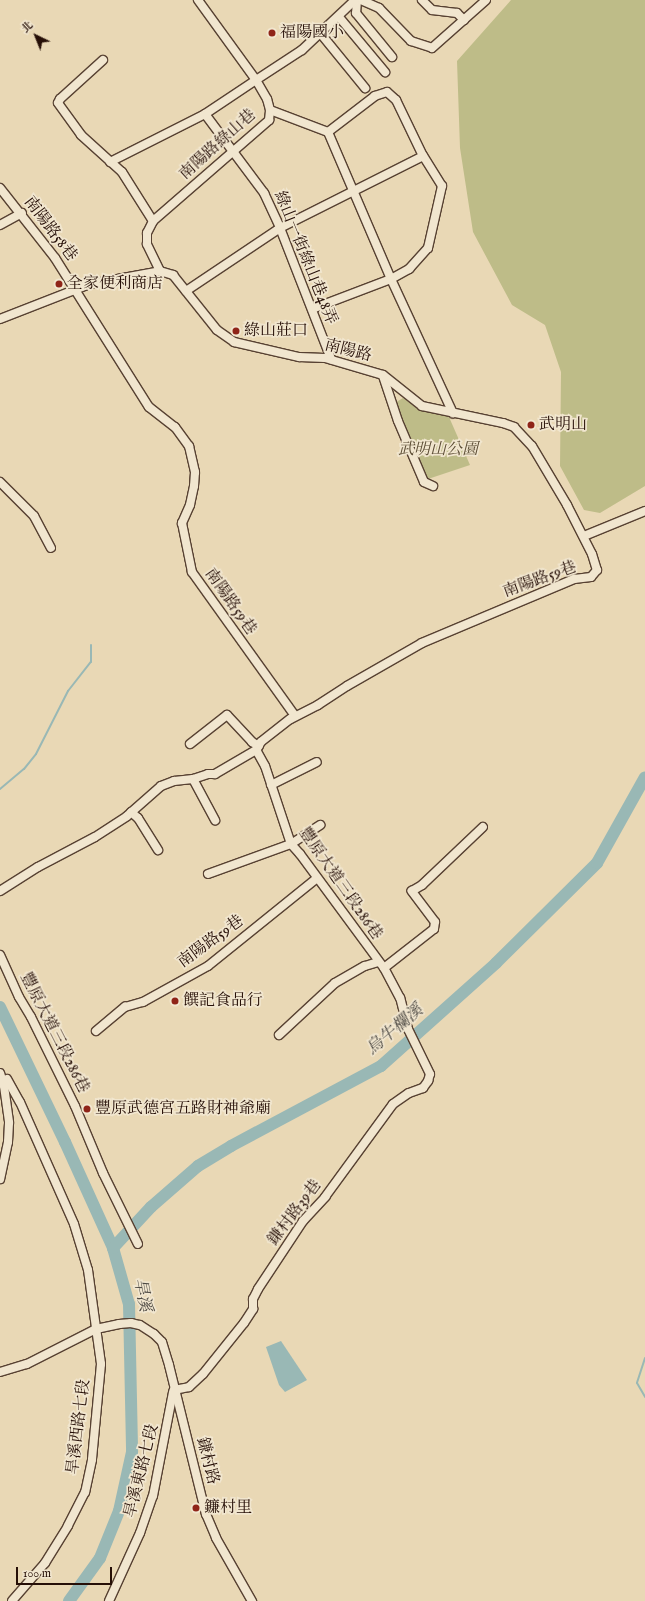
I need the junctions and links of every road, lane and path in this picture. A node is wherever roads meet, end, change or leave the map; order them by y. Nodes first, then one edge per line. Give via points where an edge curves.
1 (198, 0) edge
2 (356, 0) edge
3 (361, 0) edge
4 (422, 0) edge
5 (486, 0) edge
6 (339, 17) junction
7 (464, 20) junction
8 (321, 34) junction
9 (392, 57) dead end
10 (103, 60) dead end
11 (384, 72) dead end
12 (256, 80) junction
13 (365, 88) dead end
14 (270, 110) junction
15 (205, 114) junction
16 (328, 132) junction
17 (233, 152) junction
18 (423, 156) junction
19 (110, 162) junction
20 (0, 188) edge
21 (353, 192) junction
22 (22, 214) junction
23 (153, 221) junction
24 (0, 225) edge
25 (280, 228) junction
26 (160, 271) junction
27 (391, 279) junction
28 (76, 289) junction
29 (186, 291) junction
30 (312, 309) junction
31 (0, 319) edge
32 (331, 359) junction
33 (383, 375) junction
34 (453, 413) junction
35 (0, 482) edge
36 (433, 486) dead end
37 (645, 511) edge
38 (584, 536) junction
39 (51, 548) dead end
40 (596, 565) joint
41 (295, 716) junction
42 (190, 744) dead end
43 (257, 748) junction
44 (317, 762) dead end
45 (193, 779) junction
46 (271, 785) junction
47 (131, 812) junction
48 (215, 820) dead end
49 (320, 825) dead end
50 (483, 827) dead end
51 (291, 844) junction
52 (158, 850) dead end
53 (208, 874) dead end
54 (317, 878) junction
55 (0, 891) edge
56 (0, 955) edge
57 (378, 962) junction
58 (384, 968) junction
59 (96, 1031) dead end
60 (279, 1035) dead end
61 (417, 1047) joint
62 (0, 1073) edge
63 (7, 1079) dead end
64 (0, 1179) edge
65 (138, 1244) dead end
66 (96, 1329) junction
67 (0, 1372) edge
68 (174, 1390) junction
69 (12, 1601) edge
70 (110, 1601) edge
71 (252, 1601) edge

1 - 12 street, 南陽路綠山巷
2 - 6 street
2 - 9 street via 356,13
3 - 7 street via 379,8 410,41 432,48
4 - 7 street via 432,10 457,13
5 - 7 street
6 - 8 street
6 - 11 street
8 - 12 street via 302,50
8 - 13 street
10 - 19 street via 58,103 80,135
12 - 14 street, 南陽路綠山巷
12 - 15 street
14 - 16 street
14 - 17 street, 南陽路綠山巷 via 269,120
15 - 17 street, 綠山一街綠山巷48弄
15 - 19 street
16 - 18 street via 376,96 387,92 396,100
16 - 21 street
17 - 23 street, 南陽路綠山巷
17 - 25 street, 綠山一街綠山巷48弄 via 264,193
18 - 21 street
18 - 27 street via 442,186 428,248 409,268
19 - 23 street via 122,172
20 - 22 street, 南陽路58巷
21 - 25 street
21 - 27 street
22 - 24 street
22 - 28 street, 南陽路58巷
23 - 26 street via 147,233 148,244
25 - 29 street
25 - 30 street, 綠山一街綠山巷48弄
26 - 28 street via 107,280
26 - 29 street, 南陽路 via 173,275
27 - 30 street
27 - 34 street
28 - 31 street
28 - 41 street, 南陽路59巷 via 111,350 149,407 175,427 189,446 195,472 194,486 190,505 182,523 192,572
29 - 32 street, 南陽路 via 217,330 234,342 299,357
30 - 32 street, 綠山一街綠山巷48弄
32 - 33 street, 南陽路
33 - 34 street, 南陽路 via 422,406
33 - 36 street via 398,421 424,482
34 - 38 street, 南陽路 via 503,423 523,434
35 - 39 street via 34,516
37 - 38 street
38 - 40 street, 南陽路
40 - 41 street, 南陽路59巷 via 597,570 591,577 574,579 422,643
41 - 43 street, 南陽路59巷 via 275,730
42 - 43 street via 227,715
43 - 45 street via 215,774
43 - 46 street, 豐原大道三段286巷
44 - 46 street
45 - 47 street via 174,781 161,786
45 - 48 street
46 - 51 street, 豐原大道三段286巷
47 - 52 street via 138,818
47 - 55 street via 95,837 38,867
49 - 51 street
50 - 58 street via 412,892 435,922 434,929
51 - 53 street
51 - 54 street, 豐原大道三段286巷
54 - 57 street, 豐原大道三段286巷
54 - 59 street, 南陽路59巷 via 208,966 143,1002 125,1007
56 - 65 street, 豐原大道三段286巷 via 15,990 75,1106 121,1212
57 - 58 street, 豐原大道三段286巷
57 - 60 street via 365,966 335,983
58 - 61 street, 豐原大道三段286巷 via 400,998 408,1029
61 - 68 street, 鎌村路39巷 via 430,1074 428,1081 423,1088 409,1092 393,1104 325,1197 303,1221 258,1289 253,1299 253,1309 244,1323 190,1388
62 - 64 street via 9,1123 8,1142
63 - 66 street, 旱溪西路七段 via 20,1102 74,1224 88,1270
66 - 67 street via 27,1364
66 - 68 street, 鎌村路 via 119,1324 135,1324 148,1329 162,1342
66 - 69 street, 旱溪西路七段 via 101,1364 92,1460 85,1492 45,1563
68 - 70 street, 旱溪東路七段 via 153,1496
68 - 71 street, 鎌村路 via 206,1514 216,1538

